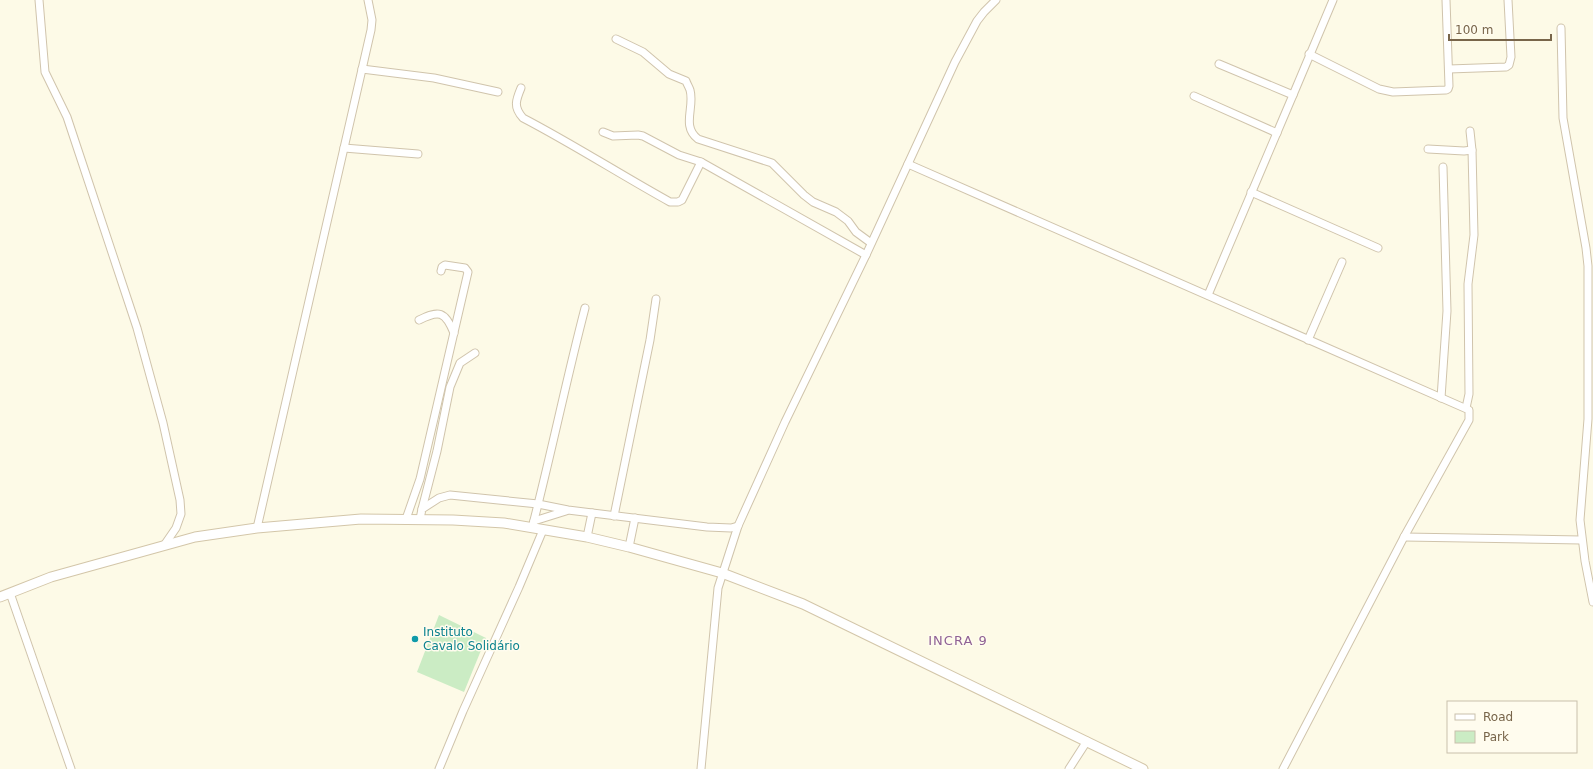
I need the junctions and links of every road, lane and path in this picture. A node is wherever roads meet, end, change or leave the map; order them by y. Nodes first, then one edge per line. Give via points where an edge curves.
1 (39, 0) edge
2 (368, 0) edge
3 (996, 0) edge
4 (1333, 0) edge
5 (1446, 0) edge
6 (1508, 0) edge
7 (1561, 28) dead end
8 (616, 39) dead end
9 (1309, 54) junction
10 (1219, 64) dead end
11 (362, 69) junction
12 (1448, 69) junction
13 (521, 88) dead end
14 (498, 92) dead end
15 (1194, 96) dead end
16 (1293, 96) junction
17 (1470, 131) dead end
18 (603, 132) dead end
19 (1277, 133) junction
20 (344, 148) junction
21 (1428, 149) dead end
22 (1472, 150) junction
23 (418, 154) dead end
24 (701, 162) junction
25 (908, 164) junction
26 (1443, 167) dead end
27 (1251, 192) junction
28 (871, 243) junction
29 (1378, 248) dead end
30 (866, 254) junction
31 (1342, 262) dead end
32 (441, 272) dead end
33 (1208, 295) junction
34 (656, 299) dead end
35 (585, 308) dead end
36 (419, 320) dead end
37 (454, 333) junction
38 (1308, 340) junction
39 (475, 353) dead end
40 (1440, 398) junction
41 (1466, 408) junction
42 (1591, 419) edge
43 (538, 504) junction
44 (422, 509) junction
45 (568, 510) junction
46 (592, 513) junction
47 (614, 516) junction
48 (635, 518) junction
49 (406, 519) junction
50 (420, 519) junction
51 (533, 525) junction
52 (738, 526) junction
53 (256, 528) junction
54 (544, 530) junction
55 (587, 537) junction
56 (1404, 537) junction
57 (1581, 540) junction
58 (165, 544) junction
59 (629, 547) junction
60 (722, 573) junction
61 (10, 593) junction
62 (0, 597) edge
63 (1593, 602) edge
64 (1087, 741) junction
65 (71, 769) edge
66 (439, 769) edge
67 (701, 769) edge
68 (1068, 769) edge
69 (1143, 769) edge
70 (1283, 769) edge

1 - 58 street via 45,72 67,116 137,328 163,423 181,514 176,528
2 - 11 street via 372,20
3 - 25 street via 977,21
4 - 9 street
5 - 12 street
6 - 12 street via 1511,57 1509,65
7 - 42 street via 1563,118 1588,266
8 - 28 street via 642,52 669,74 686,81 690,91 692,135 772,163 804,195 836,212
9 - 12 street via 1379,89 1393,92 1446,90 1450,86
9 - 16 street
10 - 16 street
11 - 14 street via 434,78
11 - 20 street
13 - 24 street via 515,102 517,112 523,118 670,202 682,200
15 - 19 street
16 - 19 street
17 - 22 street
18 - 24 street via 613,136 643,136 679,155
19 - 27 street
20 - 23 street
20 - 53 street
21 - 22 street
22 - 41 street via 1474,235 1468,284 1469,394
24 - 30 street
25 - 28 street
25 - 33 street
26 - 40 street via 1447,311
27 - 29 street
27 - 33 street
28 - 30 street
30 - 52 street
31 - 38 street
32 - 37 street via 445,265 466,268 468,272
33 - 38 street
34 - 47 street
35 - 43 street
36 - 37 street via 440,314 449,320
37 - 49 street via 420,479
38 - 40 street
39 - 44 street via 460,363 450,387
40 - 41 street
41 - 56 street via 1470,412 1469,420
42 - 57 street via 1580,520
43 - 44 street via 450,495 439,498
43 - 45 street
43 - 51 street
44 - 50 street
45 - 46 street
45 - 51 street
46 - 47 street
46 - 55 street
47 - 48 street
48 - 52 street via 707,527
48 - 59 street
49 - 50 main road
49 - 53 main road via 361,519
50 - 51 main road
51 - 54 main road
52 - 60 street
53 - 58 main road
54 - 55 main road
54 - 66 street
55 - 59 main road
56 - 57 street
56 - 70 street
57 - 63 street
58 - 61 main road via 51,577
59 - 60 main road
60 - 64 main road via 803,604
60 - 67 street via 718,588
61 - 62 main road
61 - 65 street
64 - 68 street
64 - 69 main road

